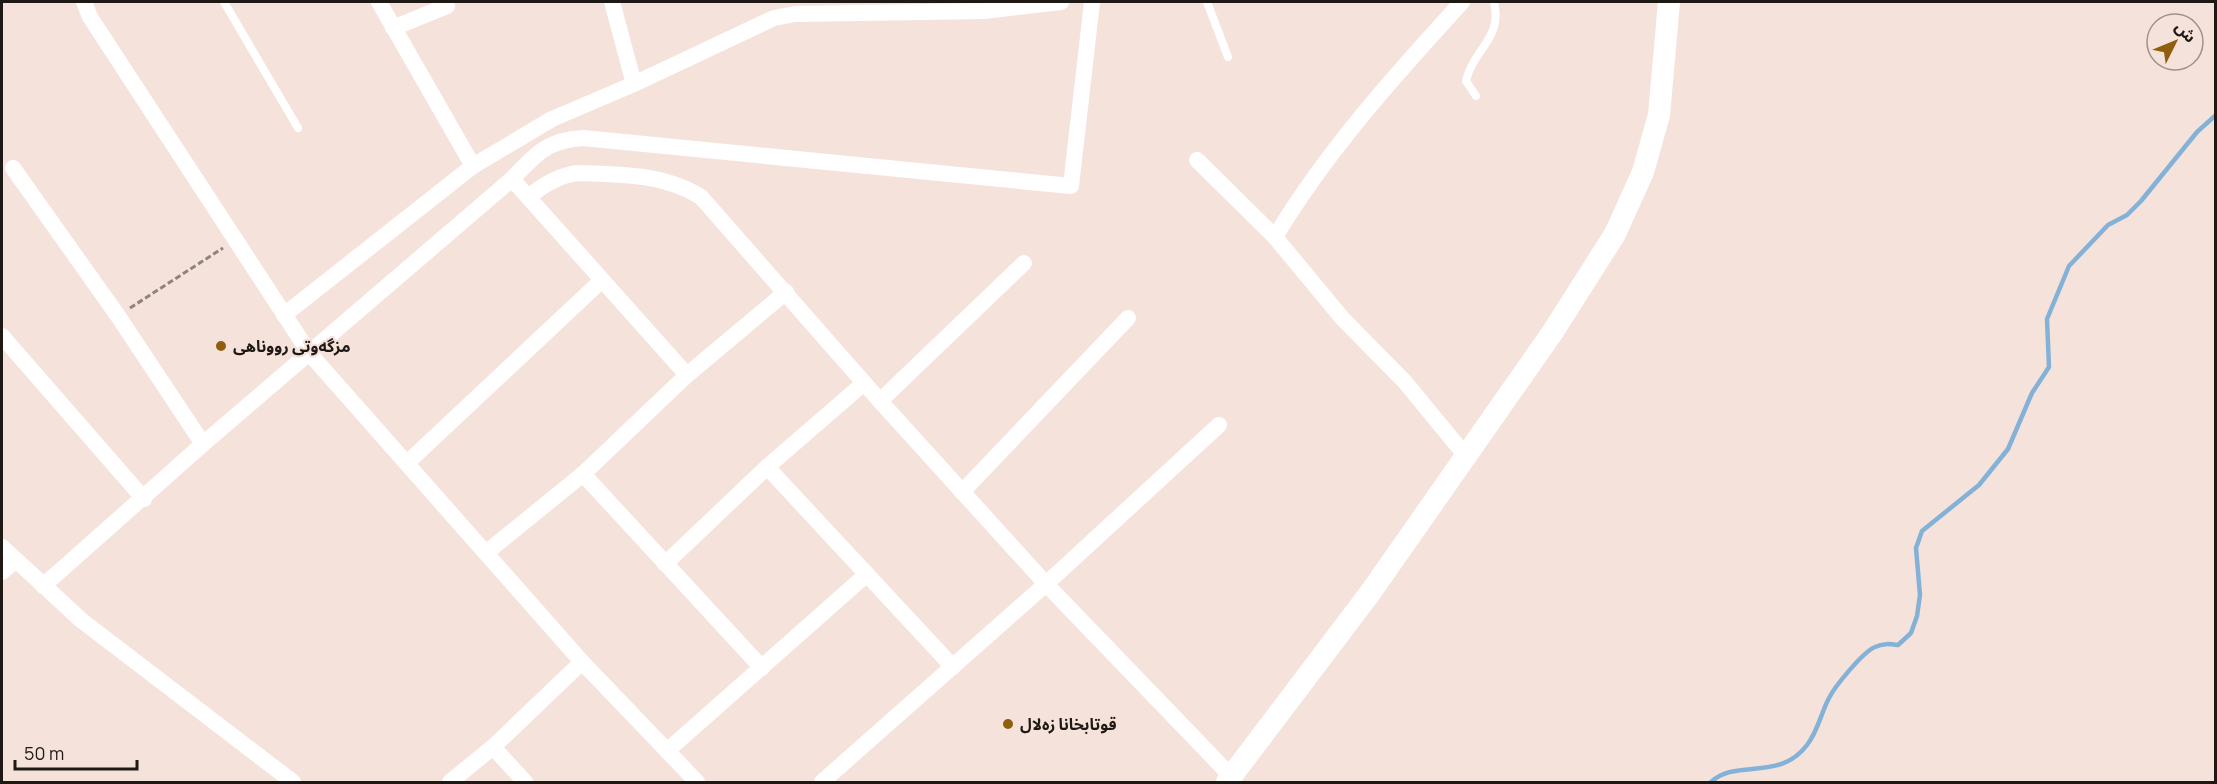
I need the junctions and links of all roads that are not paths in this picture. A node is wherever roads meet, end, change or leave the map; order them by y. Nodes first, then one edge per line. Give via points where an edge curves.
1 (84, 2) edge
2 (224, 2) edge
3 (380, 2) edge
4 (612, 2) edge
5 (1061, 2) edge
6 (1092, 2) edge
7 (1207, 2) edge
8 (1494, 2) edge
9 (1669, 2) edge
10 (1456, 4) edge
11 (447, 6) dead end
12 (983, 6) edge
13 (393, 28) junction
14 (1228, 57) dead end
15 (634, 84) junction
16 (1476, 96) dead end
17 (298, 128) dead end
18 (1197, 160) dead end
19 (473, 166) junction
20 (13, 168) dead end
21 (512, 179) junction
22 (528, 197) junction
23 (1275, 237) junction
24 (1024, 263) dead end
25 (601, 281) junction
26 (786, 292) junction
27 (284, 315) junction
28 (1128, 318) dead end
29 (2, 336) edge
30 (310, 354) junction
31 (687, 375) junction
32 (864, 383) junction
33 (880, 401) junction
34 (1219, 424) dead end
35 (203, 444) junction
36 (1465, 455) junction
37 (407, 463) junction
38 (767, 467) junction
39 (583, 474) junction
40 (962, 492) junction
41 (144, 499) junction
42 (2, 547) edge
43 (487, 552) junction
44 (665, 564) junction
45 (8, 566) edge
46 (867, 574) junction
47 (1046, 584) junction
48 (43, 586) junction
49 (582, 663) junction
50 (953, 667) junction
51 (762, 668) junction
52 (493, 747) junction
53 (668, 750) junction
54 (1229, 779) edge
55 (293, 783) edge
56 (450, 783) edge
57 (525, 783) edge
58 (697, 783) edge
59 (822, 783) edge

1 - 27 street via 90,17
2 - 17 lane
3 - 13 street
4 - 15 street
5 - 12 street
6 - 21 street via 1071,186 583,138 561,140 545,147
7 - 14 lane
8 - 16 lane via 1496,26 1469,68 1466,81
9 - 36 main road via 1659,116 1643,172 1615,234
10 - 23 street via 1357,123 1297,201
11 - 13 street
12 - 15 street via 774,18
13 - 19 street
15 - 19 street via 552,119
18 - 23 street
19 - 27 street
20 - 35 street
21 - 22 street
21 - 30 street
22 - 25 street
22 - 26 street via 544,184 577,173 665,180 685,187 723,219
23 - 36 street
24 - 33 street
25 - 31 street
25 - 37 street
26 - 31 street
26 - 32 street
27 - 30 street
28 - 40 street
29 - 41 street
30 - 35 street
30 - 37 street
31 - 39 street
32 - 33 street
32 - 38 street
33 - 40 street
34 - 47 street
35 - 41 street
36 - 54 main road via 1370,593
37 - 43 street
38 - 44 street
38 - 46 street
39 - 43 street
39 - 44 street
40 - 47 street
41 - 48 street
42 - 45 street
43 - 49 street
44 - 51 street
45 - 48 street
46 - 50 street
46 - 51 street
47 - 50 street
47 - 54 street
48 - 55 street via 81,620
49 - 52 street
49 - 53 street
50 - 59 street
51 - 53 street
52 - 56 street
52 - 57 street
53 - 58 street

